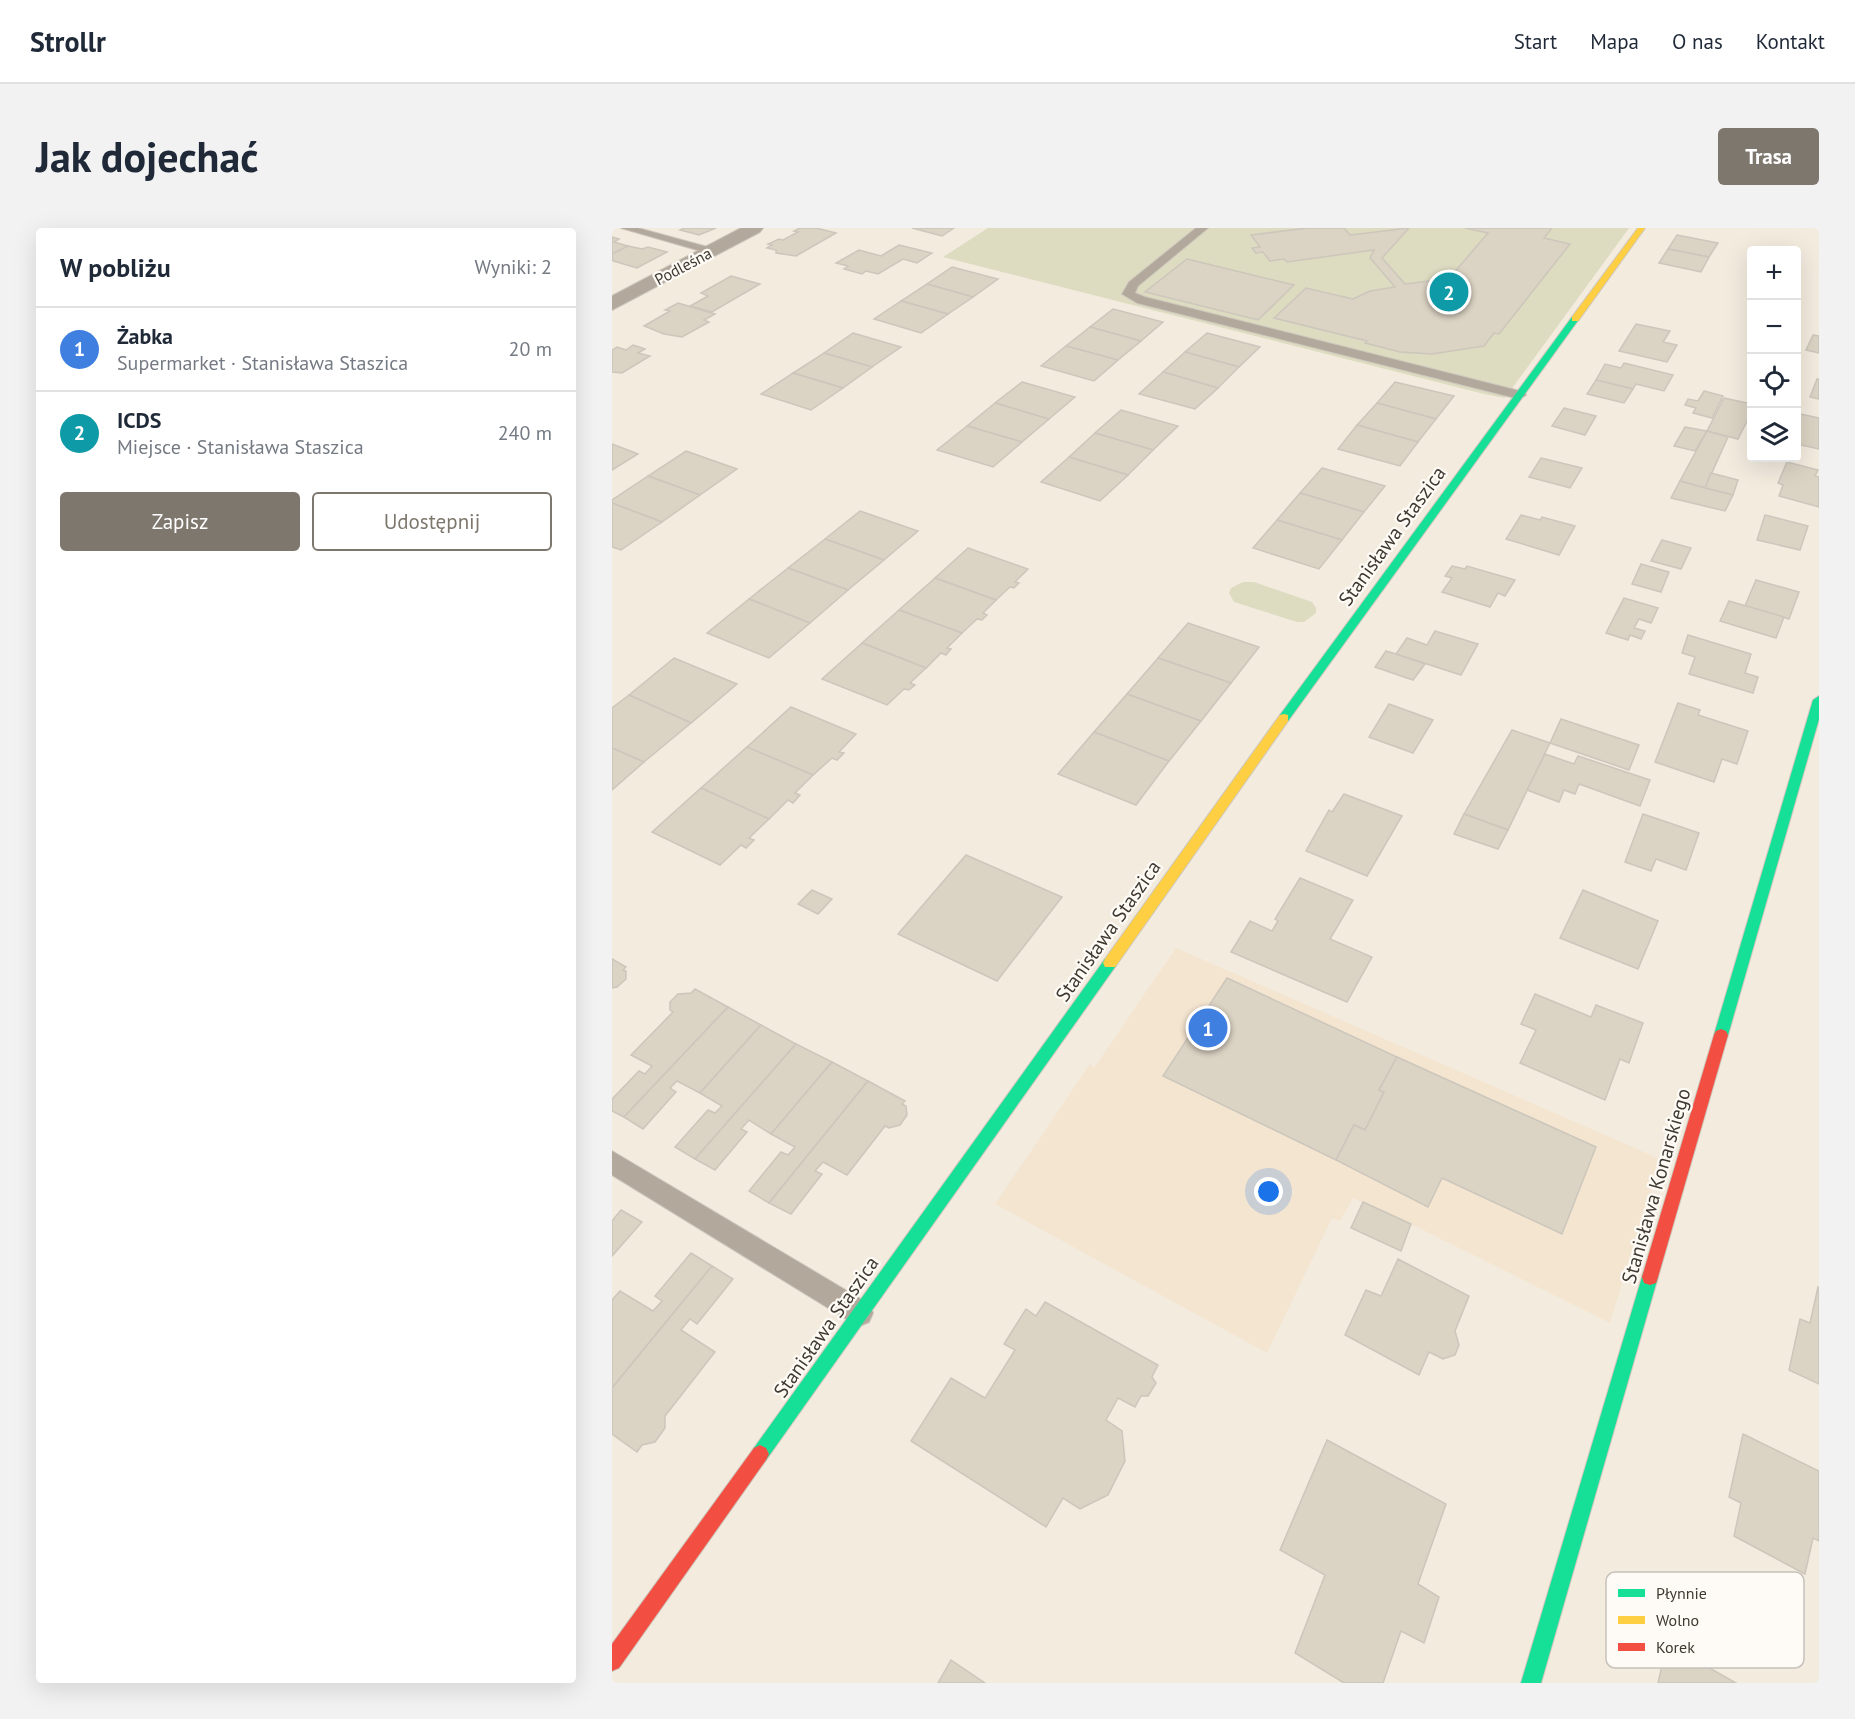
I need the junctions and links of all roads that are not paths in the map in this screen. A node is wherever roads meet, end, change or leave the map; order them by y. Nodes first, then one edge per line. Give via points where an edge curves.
1 (626, 228) edge
2 (754, 228) edge
3 (1203, 228) edge
4 (1642, 228) edge
5 (711, 251) junction
6 (612, 304) edge
7 (1519, 395) junction
8 (1819, 700) edge
9 (612, 1162) edge
10 (860, 1313) junction
11 (612, 1661) edge
12 (1531, 1683) edge

1 - 5 lane
2 - 5 street, Podleśna
3 - 7 lane via 1133,284 1128,294
4 - 7 street, Stanisława Staszica
5 - 6 street, Podleśna
7 - 10 street, Stanisława Staszica via 1363,607
8 - 12 street, Stanisława Konarskiego
9 - 10 lane
10 - 11 street, Stanisława Staszica

